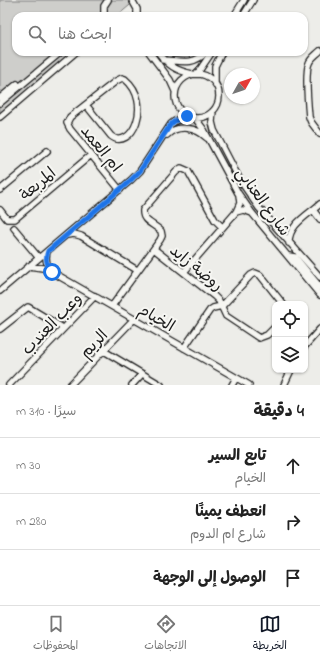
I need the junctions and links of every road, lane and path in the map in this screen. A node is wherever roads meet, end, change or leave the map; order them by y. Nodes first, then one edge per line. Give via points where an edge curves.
1 (132, 0) edge
2 (140, 0) edge
3 (244, 0) edge
4 (254, 0) edge
5 (106, 1) edge
6 (137, 9) junction
7 (104, 12) edge
8 (137, 12) edge
9 (236, 12) edge
10 (246, 12) edge
11 (320, 52) edge
12 (53, 56) edge
13 (56, 56) edge
14 (71, 56) edge
15 (152, 56) edge
16 (160, 56) edge
17 (202, 56) edge
18 (209, 56) edge
19 (220, 56) edge
20 (163, 60) junction
21 (195, 74) junction
22 (215, 83) junction
23 (175, 91) junction
24 (1, 97) edge
25 (0, 103) edge
26 (86, 105) junction
27 (213, 111) junction
28 (187, 116) junction
29 (0, 117) edge
30 (195, 118) junction
31 (320, 134) edge
32 (209, 140) junction
33 (161, 141) junction
34 (47, 151) dead end
35 (91, 155) junction
36 (0, 190) edge
37 (120, 190) junction
38 (238, 193) junction
39 (320, 204) edge
40 (0, 210) edge
41 (313, 210) junction
42 (236, 212) junction
43 (252, 213) junction
44 (320, 219) edge
45 (80, 223) junction
46 (222, 227) junction
47 (294, 227) junction
48 (14, 228) dead end
49 (277, 229) junction
50 (66, 235) junction
51 (81, 236) junction
52 (289, 243) junction
53 (154, 249) junction
54 (48, 251) junction
55 (289, 256) junction
56 (39, 258) junction
57 (29, 266) junction
58 (137, 270) junction
59 (52, 272) junction
60 (184, 272) junction
61 (320, 277) edge
62 (320, 287) edge
63 (0, 291) edge
64 (320, 295) edge
65 (95, 296) junction
66 (281, 301) edge
67 (112, 306) junction
68 (222, 306) junction
69 (134, 319) junction
70 (63, 328) junction
71 (0, 329) edge
72 (272, 330) edge
73 (320, 330) edge
74 (308, 343) edge
75 (184, 348) junction
76 (104, 351) junction
77 (290, 373) edge
78 (142, 374) junction
79 (236, 378) junction
80 (9, 385) edge
81 (70, 385) edge
82 (132, 385) edge
83 (161, 385) edge
84 (232, 385) edge
85 (249, 385) edge
86 (284, 385) edge

1 - 6 street
2 - 6 street
3 - 9 street
4 - 10 street
5 - 7 street
6 - 8 street
11 - 31 street via 310,61 308,67 309,117
12 - 24 street
13 - 25 street
14 - 29 street
15 - 23 street via 168,76
16 - 20 street
17 - 20 street via 194,61
18 - 21 street
19 - 22 street via 215,66
20 - 21 street via 176,70
21 - 22 street via 207,76
21 - 23 street via 183,78
22 - 27 street via 219,97
23 - 28 street via 176,106
26 - 26 street, ام العمد via 122,78 136,94 139,115 132,130 120,140 111,136
26 - 35 street, ام العمد via 70,117 67,123
27 - 30 street via 208,116
27 - 49 street, شارع العنابي via 213,126 240,180
28 - 30 street
28 - 33 street via 171,124
30 - 32 street, شارع العنابي
32 - 33 street via 200,132 179,128 172,130
32 - 38 street, شارع العنابي
33 - 37 street via 140,171
34 - 36 street
35 - 37 street, ام العمد
35 - 40 street, المربعة via 15,219 8,219
37 - 45 street
38 - 42 street via 240,203
38 - 43 street, شارع العنابي
39 - 41 street
41 - 44 street
41 - 47 street
42 - 43 street via 243,210
42 - 46 street
43 - 55 street, شارع العنابي
45 - 50 street
45 - 51 street
46 - 53 street via 215,220 188,171 182,168 143,210 142,216 145,220 161,231 162,236
46 - 60 street
47 - 49 street
47 - 52 street via 289,235
48 - 56 street
49 - 52 street, شارع العنابي
50 - 51 street
50 - 54 street
51 - 58 street
52 - 61 street, شارع العنابي
53 - 58 street
53 - 60 street, روضة زايد
54 - 56 street
54 - 59 street via 47,263
55 - 62 street via 295,257
55 - 64 street, شارع العنابي
56 - 57 street
57 - 59 street, الخيام
57 - 63 street
58 - 67 street
59 - 65 street, الخيام
60 - 68 street, روضة زايد via 214,296
65 - 67 street, الخيام
65 - 70 street, وعب العندب
66 - 68 street, روضة زايد via 260,275 255,274 251,275
67 - 69 street, الخيام
68 - 72 street, روضة زايد via 226,316 259,338
68 - 75 street, روضة زايد via 210,310
69 - 75 street, الخيام
69 - 76 street, الريم
70 - 71 street via 28,308
70 - 80 street, وعب العندب
73 - 74 street
75 - 79 street, الخيام
76 - 78 street
76 - 81 street, الريم
77 - 86 street
78 - 82 street
78 - 83 street
79 - 84 street
79 - 85 street, الخيام

